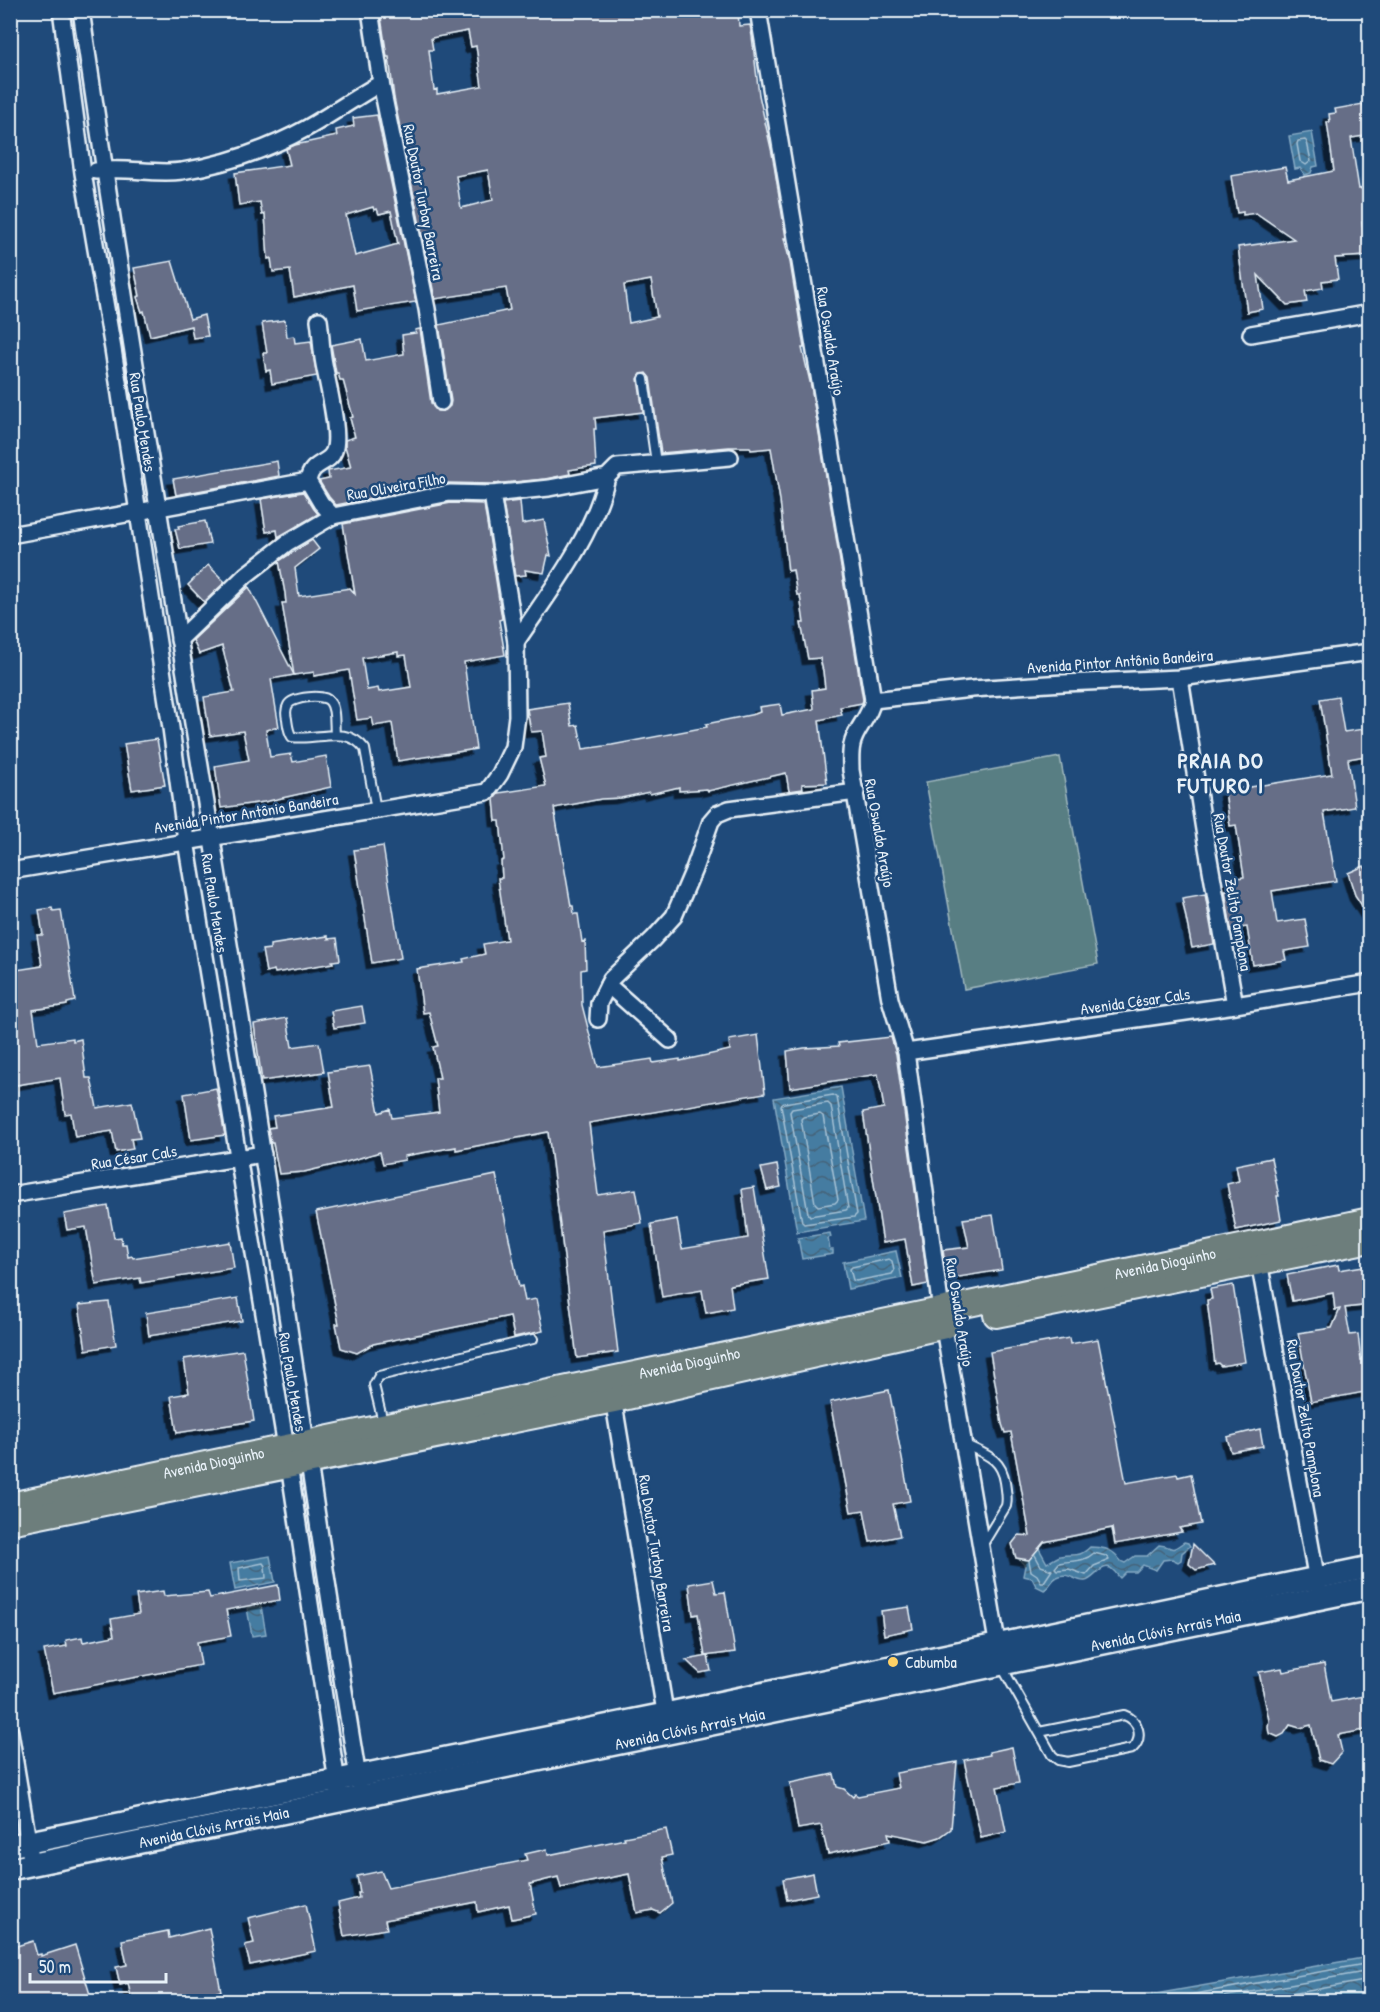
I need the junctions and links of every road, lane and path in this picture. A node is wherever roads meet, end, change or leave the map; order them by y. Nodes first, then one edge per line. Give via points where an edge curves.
1 (61, 10) edge
2 (81, 10) edge
3 (370, 10) edge
4 (758, 10) edge
5 (381, 83) junction
6 (104, 170) junction
7 (83, 173) junction
8 (1370, 313) edge
9 (319, 320) dead end
10 (1251, 334) dead end
11 (133, 346) junction
12 (113, 349) junction
13 (644, 379) dead end
14 (441, 402) dead end
15 (730, 457) dead end
16 (656, 463) junction
17 (607, 477) junction
18 (308, 481) junction
19 (492, 494) junction
20 (158, 508) junction
21 (138, 512) junction
22 (333, 516) junction
23 (10, 535) edge
24 (168, 572) junction
25 (148, 576) junction
26 (179, 640) junction
27 (516, 642) junction
28 (1370, 652) edge
29 (1180, 678) junction
30 (873, 700) junction
31 (193, 725) junction
32 (171, 728) junction
33 (335, 734) junction
34 (855, 792) junction
35 (376, 810) junction
36 (212, 837) junction
37 (186, 841) junction
38 (10, 871) edge
39 (1370, 983) edge
40 (608, 985) junction
41 (1235, 1005) junction
42 (598, 1019) dead end
43 (670, 1040) dead end
44 (906, 1052) junction
45 (263, 1155) junction
46 (239, 1159) junction
47 (10, 1195) edge
48 (1370, 1220) edge
49 (1370, 1240) edge
50 (1258, 1253) junction
51 (942, 1318) junction
52 (290, 1333) junction
53 (267, 1337) junction
54 (533, 1339) dead end
55 (612, 1390) junction
56 (386, 1435) junction
57 (963, 1443) junction
58 (298, 1454) junction
59 (10, 1504) edge
60 (10, 1522) edge
61 (980, 1548) junction
62 (1370, 1567) edge
63 (1319, 1588) junction
64 (1370, 1588) edge
65 (1000, 1656) junction
66 (667, 1723) junction
67 (10, 1732) edge
68 (1039, 1732) junction
69 (359, 1785) junction
70 (338, 1790) junction
71 (20, 1844) edge
72 (32, 1865) junction
73 (10, 1869) edge

1 - 7 street, Rua Paulo Mendes
2 - 6 street, Rua Paulo Mendes
3 - 5 street, Rua Doutor Turbay Barreira
4 - 30 street, Rua Oswaldo Araújo
5 - 6 street via 306,128 249,153 182,171
5 - 14 street, Rua Doutor Turbay Barreira via 427,309
6 - 7 street
6 - 11 street, Rua Paulo Mendes
7 - 12 street, Rua Paulo Mendes
8 - 10 street
9 - 18 street via 335,449 314,466
11 - 12 street
11 - 20 street, Rua Paulo Mendes
12 - 21 street, Rua Paulo Mendes
13 - 16 lane
15 - 16 street, Rua Oliveira Filho
16 - 17 street, Rua Oliveira Filho via 617,467
17 - 19 street, Rua Oliveira Filho
17 - 27 street via 602,500 579,544
18 - 20 street
18 - 22 street
19 - 22 street, Rua Oliveira Filho via 450,493
19 - 27 street
20 - 21 street
20 - 24 street, Rua Paulo Mendes
21 - 23 street
21 - 25 street, Rua Paulo Mendes
22 - 26 street, Rua Oliveira Filho via 287,543 246,575
24 - 25 street
24 - 26 street, Rua Paulo Mendes
25 - 32 street, Rua Paulo Mendes
26 - 31 street, Rua Paulo Mendes
27 - 35 street, Avenida Pintor Antônio Bandeira via 517,716 513,747 488,792
28 - 29 street, Avenida Pintor Antônio Bandeira
29 - 30 street, Avenida Pintor Antônio Bandeira via 1018,686
29 - 41 street, Rua Doutor Zelito Pamplona
30 - 34 street, Rua Oswaldo Araújo via 852,742
31 - 32 street
31 - 36 street, Rua Paulo Mendes
32 - 37 street, Rua Paulo Mendes
33 - 33 lane via 292,737 288,732 288,704 322,696 329,699
33 - 35 lane via 360,742 365,749
34 - 40 street via 729,809 717,814 674,916
34 - 44 street, Rua Oswaldo Araújo via 890,999
35 - 36 street, Avenida Pintor Antônio Bandeira
36 - 37 street, Avenida Pintor Antônio Bandeira
36 - 45 street, Rua Paulo Mendes
37 - 38 street, Avenida Pintor Antônio Bandeira
37 - 46 street, Rua Paulo Mendes
39 - 41 street, Avenida César Cals
40 - 42 street via 599,1003
40 - 43 street
41 - 44 street, Avenida César Cals
44 - 51 street, Rua Oswaldo Araújo
45 - 46 street, Rua César Cals
45 - 52 street, Rua Paulo Mendes
46 - 47 street, Rua César Cals
46 - 53 street, Rua Paulo Mendes
48 - 50 main road, Avenida Dioguinho
49 - 50 main road, Avenida Dioguinho
50 - 51 main road, Avenida Dioguinho
50 - 63 street, Rua Doutor Zelito Pamplona
51 - 55 main road, Avenida Dioguinho
51 - 57 street, Rua Oswaldo Araújo
52 - 53 street
52 - 58 street, Rua Paulo Mendes
53 - 58 street, Rua Paulo Mendes
54 - 56 lane via 380,1376 374,1385
55 - 56 main road, Avenida Dioguinho
55 - 66 street, Rua Doutor Turbay Barreira
56 - 58 main road, Avenida Dioguinho
57 - 61 street, Rua Oswaldo Araújo
57 - 61 lane via 993,1459 1004,1471 1006,1506
58 - 59 main road, Avenida Dioguinho
58 - 60 main road, Avenida Dioguinho
58 - 69 street, Rua Paulo Mendes
58 - 70 street, Rua Paulo Mendes
61 - 65 street, Rua Oswaldo Araújo
62 - 63 main road, Avenida Clóvis Arrais Maia
63 - 64 main road, Avenida Clóvis Arrais Maia
63 - 65 main road, Avenida Clóvis Arrais Maia
65 - 66 main road, Avenida Clóvis Arrais Maia
65 - 68 lane
66 - 69 main road, Avenida Clóvis Arrais Maia
67 - 71 street
68 - 68 lane via 1052,1755 1068,1762 1132,1749 1139,1737 1137,1723 1124,1715
69 - 70 main road, Avenida Clóvis Arrais Maia
70 - 71 main road, Avenida Clóvis Arrais Maia
70 - 72 main road, Avenida Clóvis Arrais Maia
71 - 72 street
72 - 73 main road, Avenida Clóvis Arrais Maia

